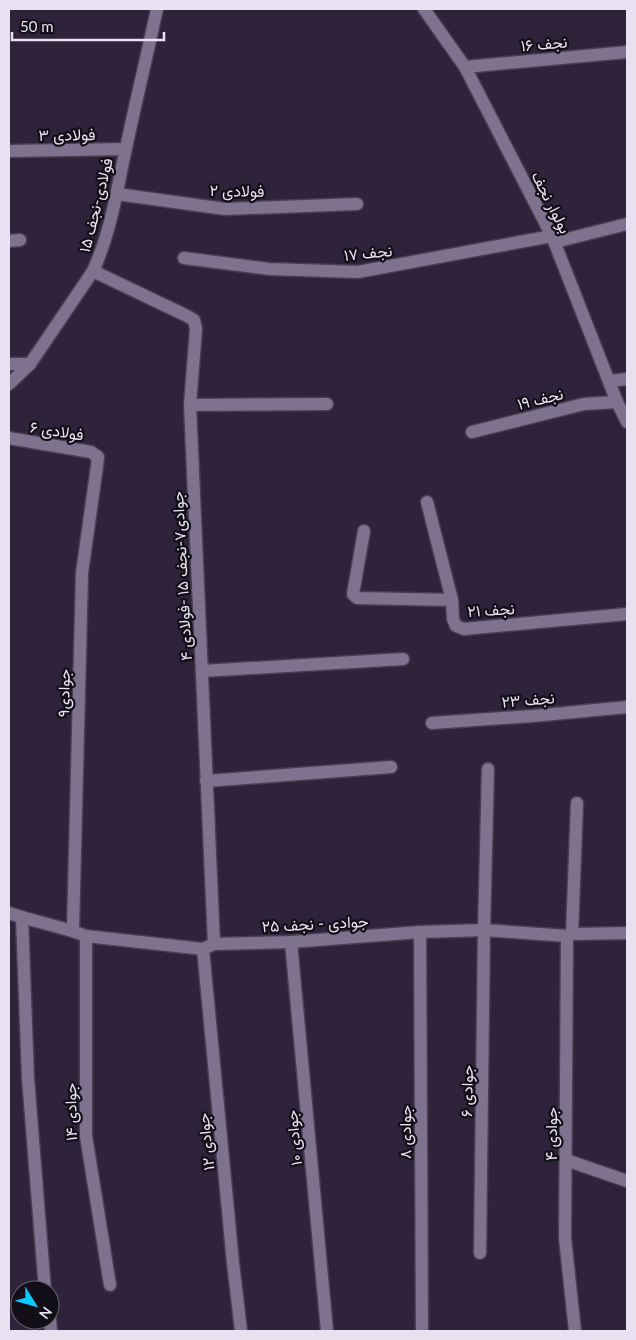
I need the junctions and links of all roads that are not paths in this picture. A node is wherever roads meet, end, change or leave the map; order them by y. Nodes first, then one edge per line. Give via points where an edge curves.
1 (157, 9) edge
2 (424, 9) edge
3 (627, 52) edge
4 (464, 67) junction
5 (125, 149) junction
6 (9, 151) edge
7 (117, 194) junction
8 (357, 204) dead end
9 (627, 224) edge
10 (554, 239) junction
11 (184, 258) dead end
12 (93, 270) junction
13 (9, 364) edge
14 (30, 364) junction
15 (627, 379) edge
16 (609, 381) junction
17 (9, 384) edge
18 (617, 402) junction
19 (327, 404) dead end
20 (190, 405) junction
21 (627, 422) edge
22 (472, 432) dead end
23 (9, 438) edge
24 (98, 457) joint
25 (427, 502) dead end
26 (364, 531) dead end
27 (452, 600) junction
28 (627, 614) edge
29 (403, 659) dead end
30 (202, 671) junction
31 (627, 707) edge
32 (432, 723) dead end
33 (391, 766) dead end
34 (488, 769) dead end
35 (206, 781) junction
36 (577, 802) dead end
37 (9, 913) edge
38 (22, 918) junction
39 (73, 930) junction
40 (484, 930) junction
41 (420, 932) junction
42 (627, 933) edge
43 (570, 935) junction
44 (86, 936) junction
45 (291, 942) junction
46 (208, 946) junction
47 (566, 1160) junction
48 (627, 1181) edge
49 (480, 1253) dead end
50 (44, 1280) edge
51 (110, 1285) dead end
52 (242, 1331) edge
53 (327, 1331) edge
54 (422, 1331) edge
55 (575, 1331) edge

1 - 5 street, فولادی-نجف ۱۵
2 - 4 street, بولوار نجف
3 - 4 street, نجف ۱۶
4 - 10 street, بولوار نجف
5 - 6 street, فولادی ۳
5 - 7 street, فولادی-نجف ۱۵
7 - 8 street, فولادی ۲ via 225,209
7 - 12 street, فولادی-نجف ۱۵
9 - 10 street, نجف ۱۷
10 - 11 street, نجف ۱۷ via 358,272 269,269
10 - 16 street, بولوار نجف
12 - 14 street, فولادی-نجف ۱۵
12 - 20 street, جوادی۷-نجف ۱۵ -فولادی ۴ via 194,320
13 - 14 street
14 - 17 street, فولادی-نجف ۱۵
15 - 16 street
16 - 18 street, بولوار نجف
18 - 21 street, بولوار نجف
18 - 22 street, نجف ۱۹ via 584,404
19 - 20 street
20 - 30 street, جوادی۷-نجف ۱۵ -فولادی ۴
23 - 24 street, فولادی ۶ via 92,452
24 - 39 street, جوادی۹ via 82,573
25 - 27 street, نجف ۲۱
26 - 27 street via 353,594 357,598
27 - 28 street, نجف ۲۱ via 452,619 456,626 464,629
29 - 30 street
30 - 35 street, جوادی۷-نجف ۱۵ -فولادی ۴
31 - 32 street, نجف ۲۳
33 - 35 street
34 - 40 street, جوادی ۶
35 - 46 street, جوادی۷-نجف ۱۵ -فولادی ۴
36 - 43 street, جوادی ۴
37 - 38 street, جوادی - نجف ۲۵
38 - 39 street, جوادی - نجف ۲۵
38 - 50 street via 28,1078
39 - 44 street, جوادی - نجف ۲۵
40 - 41 street, جوادی - نجف ۲۵
40 - 43 street, جوادی - نجف ۲۵
40 - 49 street, جوادی ۶
41 - 45 street, جوادی - نجف ۲۵
41 - 54 street, جوادی ۸
42 - 43 street, جوادی - نجف ۲۵
43 - 47 street, جوادی ۴
44 - 46 street, جوادی - نجف ۲۵
44 - 51 street, جوادی ۱۴ via 86,1136
45 - 46 street, جوادی - نجف ۲۵
45 - 53 street, جوادی ۱۰
46 - 52 street, جوادی ۱۲ via 233,1263
47 - 48 street
47 - 55 street, جوادی ۴ via 566,1238

